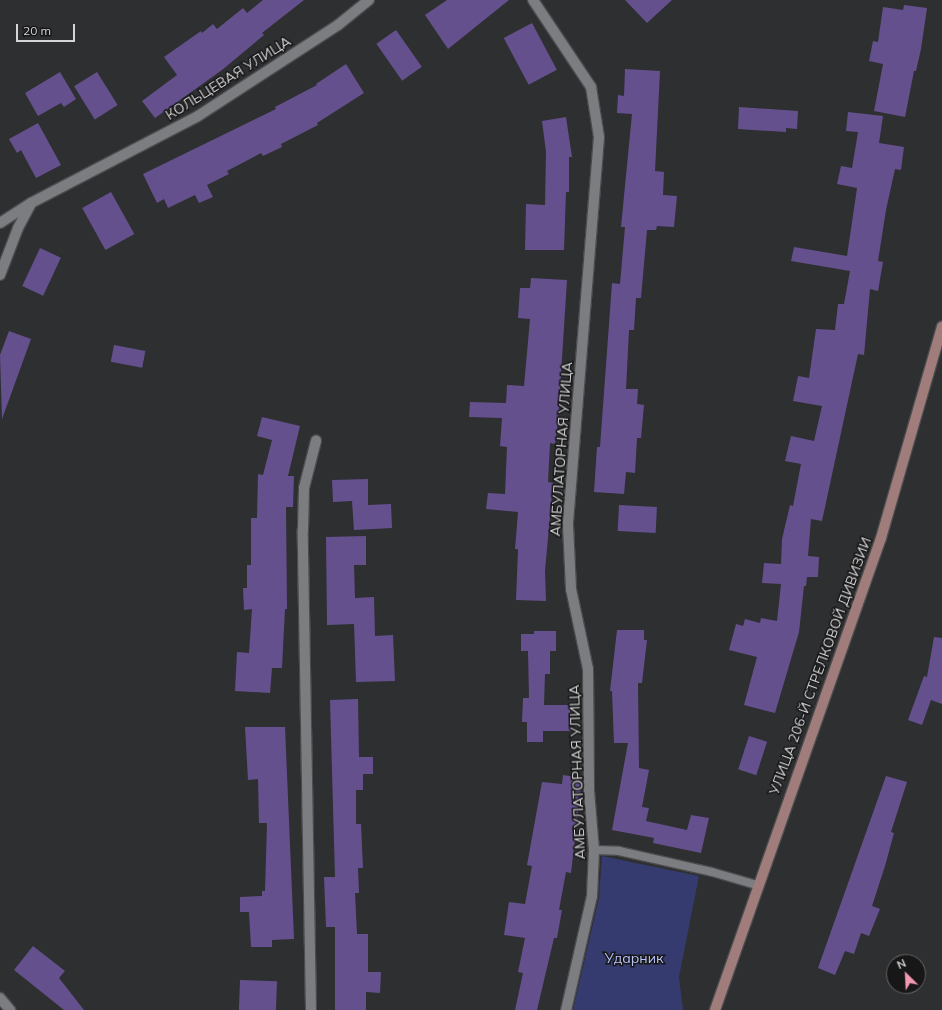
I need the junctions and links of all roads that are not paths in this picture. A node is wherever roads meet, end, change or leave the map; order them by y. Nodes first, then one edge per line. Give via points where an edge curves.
1 (369, 0) edge
2 (533, 0) edge
3 (31, 203) junction
4 (0, 223) edge
5 (0, 275) edge
6 (942, 327) edge
7 (316, 441) dead end
8 (594, 850) junction
9 (757, 885) junction
10 (0, 998) edge
11 (10, 1010) edge
12 (311, 1010) edge
13 (566, 1010) edge
14 (715, 1010) edge

1 - 3 street, КОЛЬЦЕВАЯ УЛИЦА via 338,25 198,116
2 - 8 street, АМБУЛАТОРНАЯ УЛИЦА via 591,87 599,138 568,525 571,589 588,669 589,791
3 - 4 street, КОЛЬЦЕВАЯ УЛИЦА
3 - 5 street via 18,228
6 - 9 main road, УЛИЦА 206-Й СТРЕЛКОВОЙ ДИВИЗИИ via 881,538
7 - 12 street via 304,488 303,523
8 - 9 lane via 619,851
8 - 13 street, АМБУЛАТОРНАЯ УЛИЦА via 592,896
9 - 14 main road, УЛИЦА 206-Й СТРЕЛКОВОЙ ДИВИЗИИ
10 - 11 street

